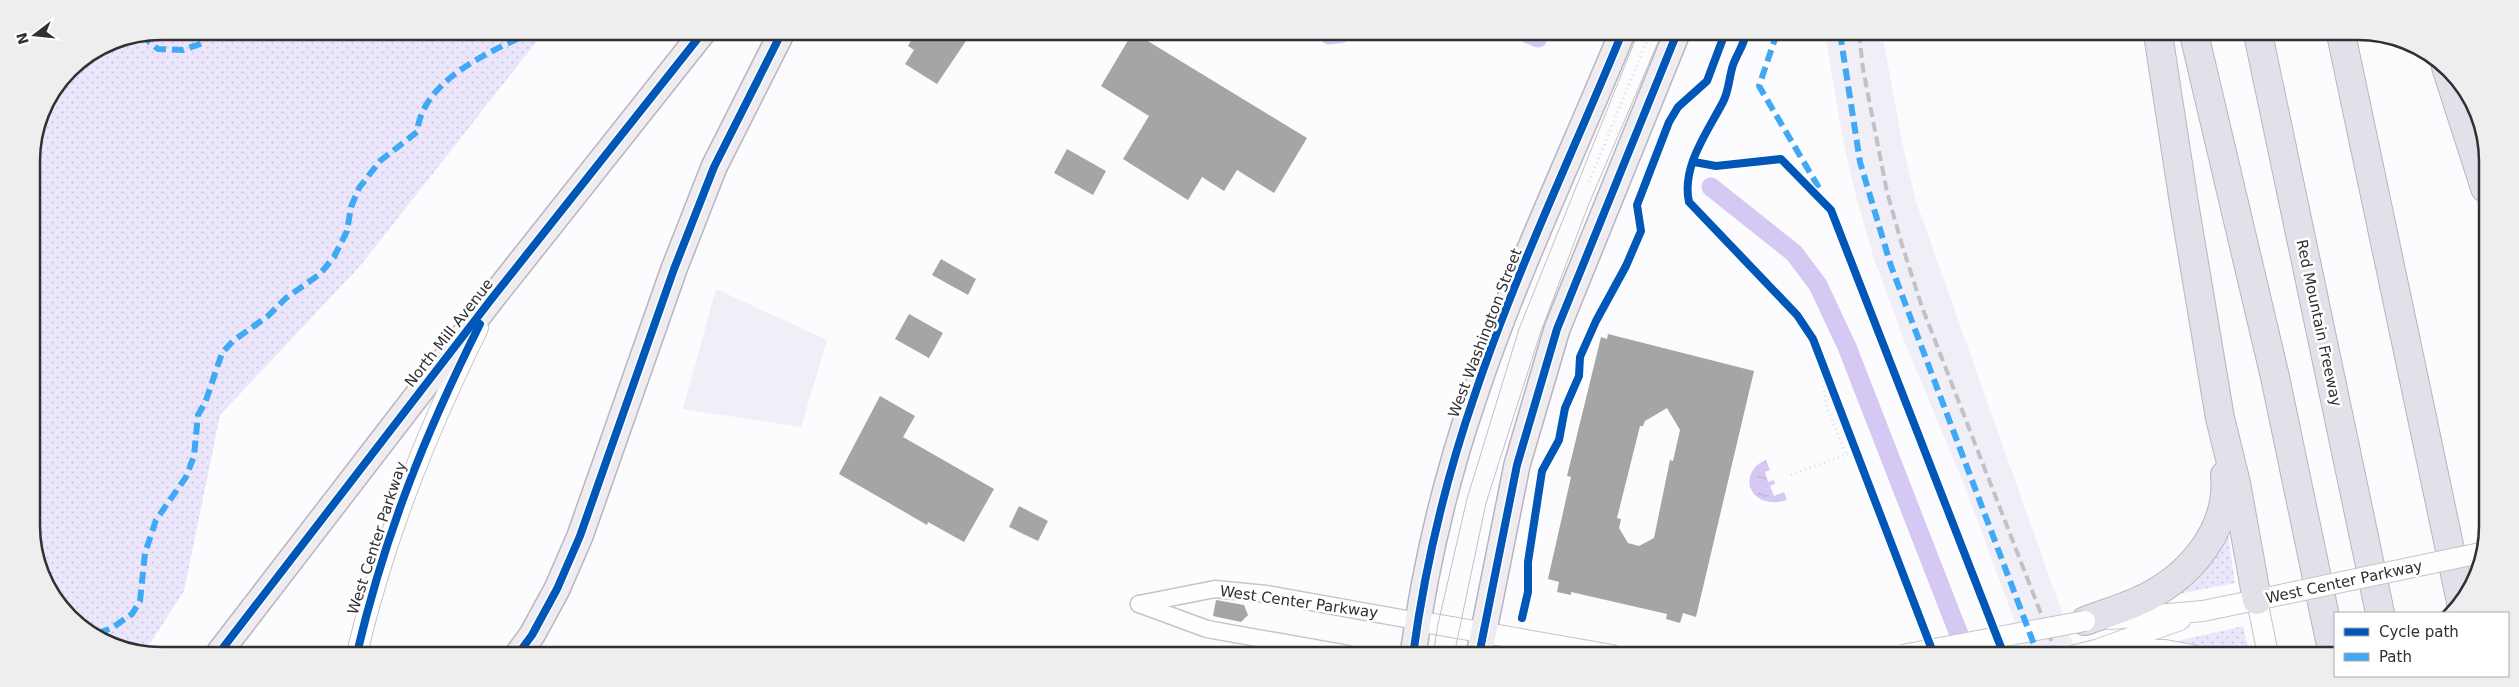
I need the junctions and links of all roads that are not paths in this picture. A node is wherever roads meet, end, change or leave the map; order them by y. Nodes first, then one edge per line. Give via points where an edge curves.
1 (697, 40) edge
2 (778, 40) edge
3 (1619, 40) edge
4 (1674, 40) edge
5 (2159, 40) edge
6 (2195, 40) edge
7 (2259, 40) edge
8 (2342, 40) edge
9 (2452, 85) edge
10 (2479, 169) edge
11 (493, 297) junction
12 (2220, 418) junction
13 (2476, 554) edge
14 (2459, 593) edge
15 (2257, 600) junction
16 (2203, 611) junction
17 (2380, 612) edge
18 (1418, 620) junction
19 (2086, 620) junction
20 (1481, 643) edge
21 (224, 647) edge
22 (358, 647) edge
23 (528, 647) edge
24 (1309, 647) edge
25 (1414, 647) edge
26 (1525, 647) edge
27 (1944, 647) edge
28 (2104, 647) edge
29 (2266, 647) edge
30 (2332, 647) edge

1 - 11 main road, North Mill Avenue
2 - 23 main road via 714,167 674,269 580,536
3 - 18 main road, West Washington Street via 1498,328 1477,386 1422,589
4 - 20 main road via 1556,329 1517,465
5 - 12 highway
6 - 30 highway via 2275,377
7 - 17 highway, Red Mountain Freeway
8 - 14 highway
9 - 10 highway
11 - 21 main road, North Mill Avenue
11 - 22 street, West Center Parkway via 435,417 399,507 374,584
12 - 15 highway via 2236,483
12 - 19 highway via 2226,484 2222,510 2208,543 2187,570 2160,589 2132,604
13 - 15 street, West Center Parkway, bridge
15 - 16 street, West Center Parkway
15 - 29 street
16 - 19 street, West Center Parkway
16 - 28 street, West Center Parkway
18 - 20 street, West Center Parkway
18 - 24 street, West Center Parkway via 1266,594 1215,589 1139,604 1207,629
18 - 25 main road, West Washington Street
19 - 27 street, West Center Parkway, bridge
20 - 26 street, West Center Parkway

